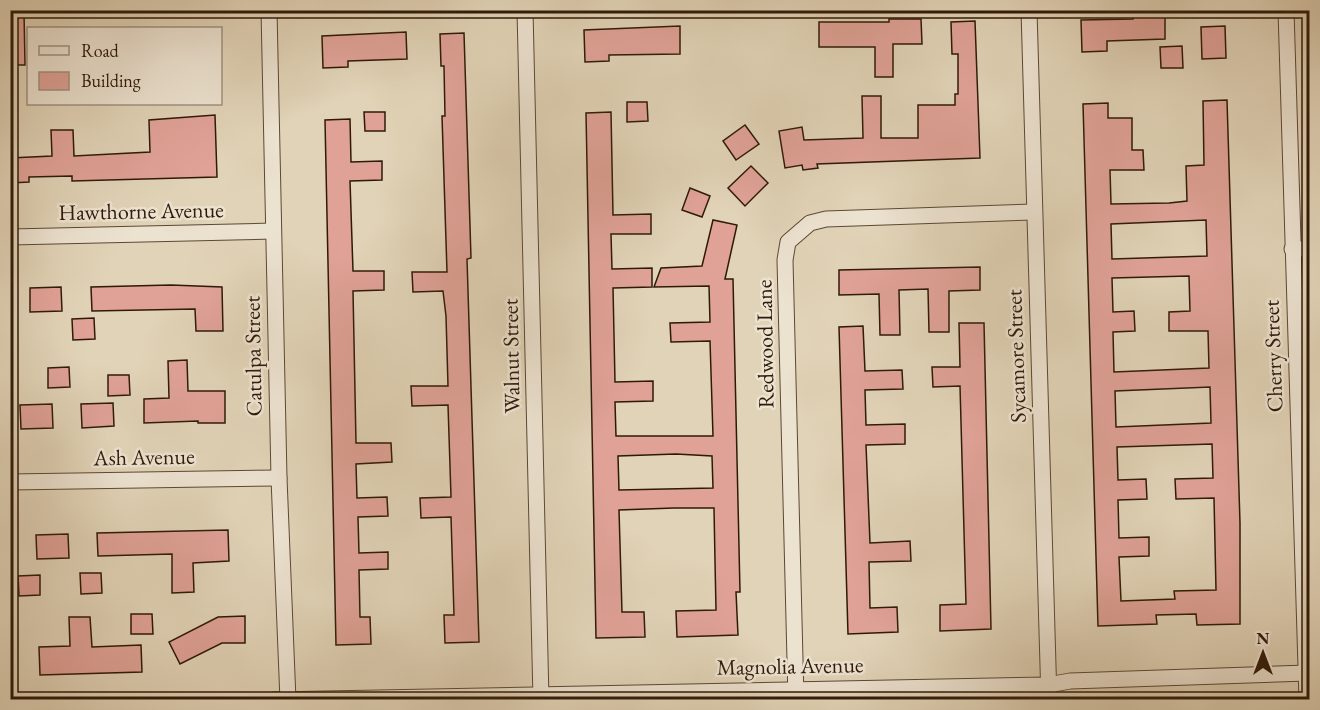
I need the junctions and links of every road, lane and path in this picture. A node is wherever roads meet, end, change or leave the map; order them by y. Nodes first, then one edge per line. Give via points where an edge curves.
1 (269, 10) edge
2 (525, 10) edge
3 (1029, 10) edge
4 (1286, 10) edge
5 (1034, 212) junction
6 (273, 231) junction
7 (10, 237) edge
8 (1292, 249) junction
9 (1310, 249) edge
10 (279, 478) junction
11 (10, 482) edge
12 (1307, 673) junction
13 (1048, 692) edge
14 (796, 694) edge
15 (541, 696) edge
16 (283, 699) edge
17 (1307, 699) edge

1 - 6 street, Catulpa Street
2 - 15 street, Walnut Street
3 - 5 street, Sycamore Street
4 - 8 street, Cherry Street
5 - 13 street, Sycamore Street
5 - 14 street, Redwood Lane via 826,219 810,223 788,242 785,270
6 - 7 street, Hawthorne Avenue
6 - 10 street, Catulpa Street
8 - 9 street
8 - 12 street, Cherry Street
10 - 11 street, Ash Avenue
10 - 16 street, Catulpa Street
12 - 13 street, Magnolia Avenue via 1070,681
12 - 17 street, Cherry Street
13 - 14 street, Magnolia Avenue
14 - 15 street, Magnolia Avenue
15 - 16 street, Magnolia Avenue

